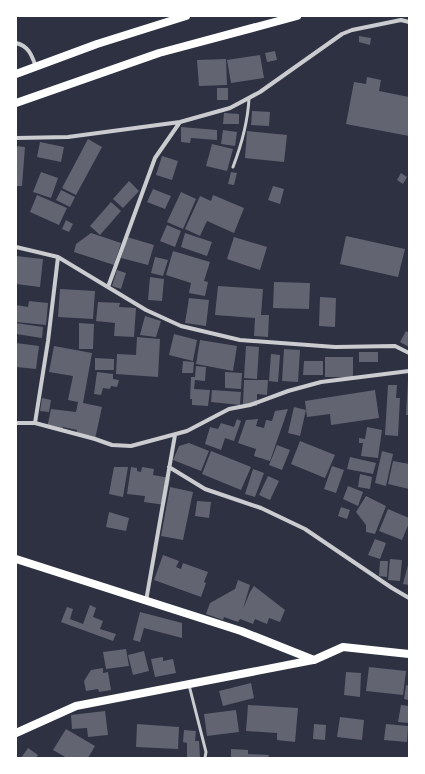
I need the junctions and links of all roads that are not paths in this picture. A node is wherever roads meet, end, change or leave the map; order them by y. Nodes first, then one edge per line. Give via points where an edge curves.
1 (186, 16) edge
2 (297, 16) edge
3 (409, 22) edge
4 (16, 43) edge
5 (36, 67) junction
6 (16, 74) edge
7 (249, 98) junction
8 (16, 103) edge
9 (180, 122) junction
10 (16, 138) edge
11 (233, 167) dead end
12 (16, 247) edge
13 (58, 257) junction
14 (108, 287) junction
15 (409, 353) edge
16 (409, 371) edge
17 (16, 423) edge
18 (35, 424) junction
19 (175, 435) junction
20 (169, 466) junction
21 (16, 559) edge
22 (409, 598) edge
23 (146, 601) junction
24 (409, 654) edge
25 (314, 660) junction
26 (189, 685) junction
27 (16, 733) edge
28 (205, 758) edge

1 - 5 main road via 97,44
2 - 8 main road via 159,53
3 - 7 street via 401,20 342,34
4 - 5 street via 30,52
5 - 6 main road
7 - 9 street via 230,108
7 - 11 lane via 246,127
9 - 10 street via 68,137
9 - 14 street via 155,158
12 - 13 street
13 - 14 street
13 - 18 street
14 - 15 street via 146,310 181,326 240,340 335,347 395,346
16 - 19 street via 321,382 288,391 250,405 229,409 188,431
17 - 18 street
18 - 19 street via 112,445 131,446
19 - 20 street
20 - 22 street via 205,489 261,508 305,529
20 - 23 street
21 - 23 main road
23 - 25 main road via 241,631
24 - 25 main road via 343,647
25 - 26 main road
26 - 27 main road via 76,706
26 - 28 lane via 206,752

